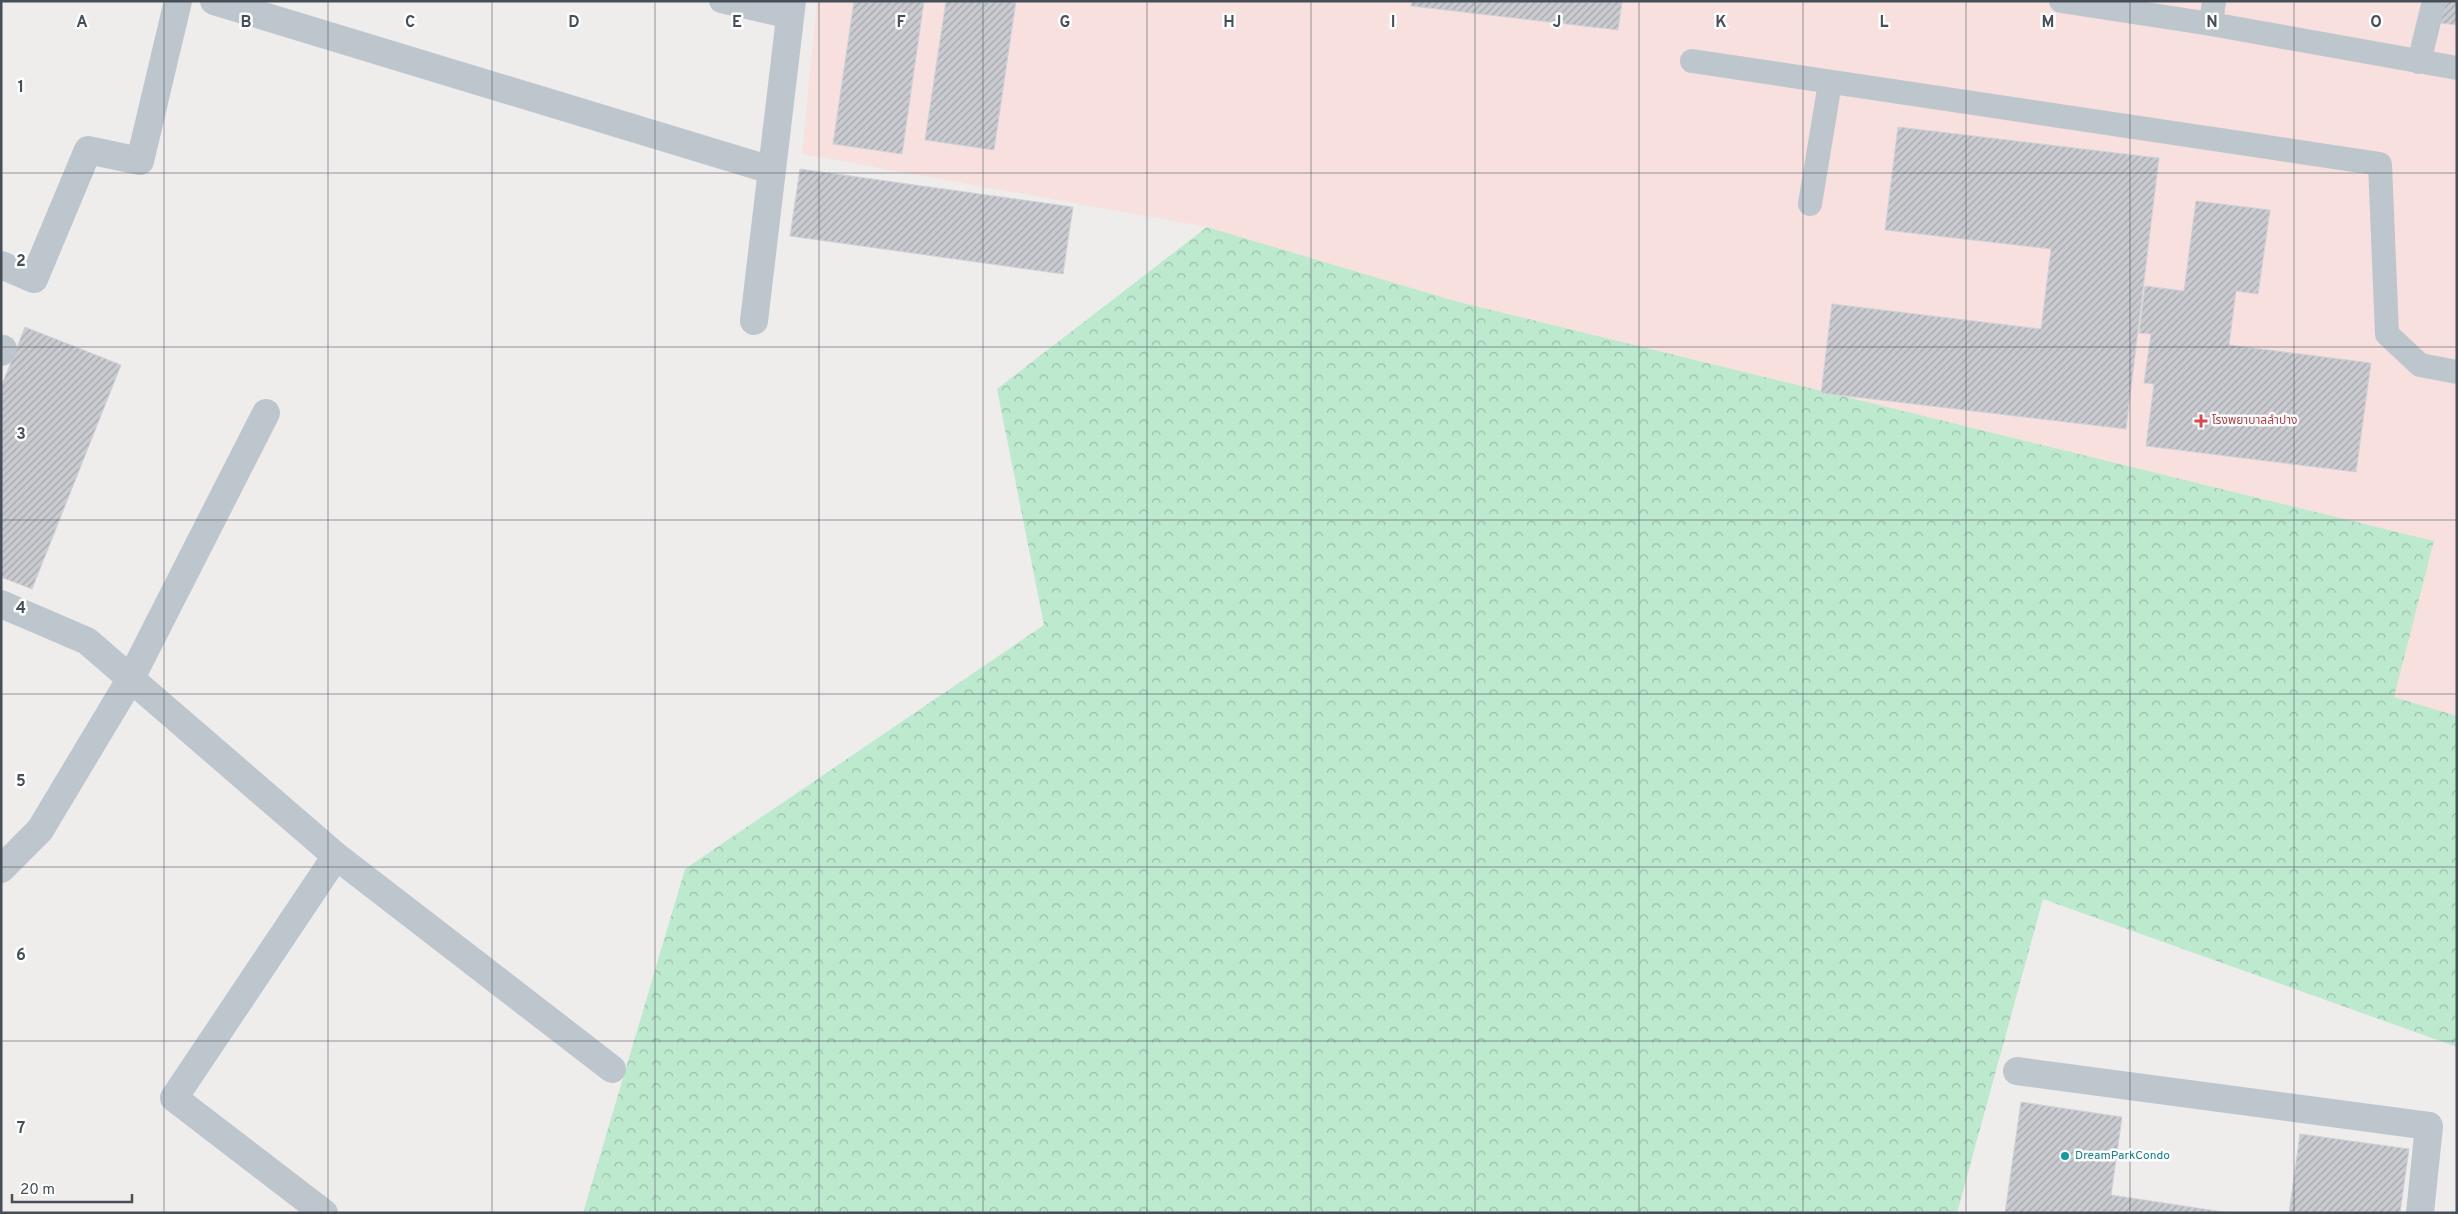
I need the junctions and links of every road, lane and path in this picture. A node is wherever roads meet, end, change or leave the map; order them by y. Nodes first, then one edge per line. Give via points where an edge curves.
1 (178, 1) edge
2 (214, 1) edge
3 (721, 1) edge
4 (2061, 1) edge
5 (2434, 1) edge
6 (791, 9) edge
7 (2213, 12) edge
8 (1692, 61) dead end
9 (2419, 62) junction
10 (2457, 68) edge
11 (1830, 83) junction
12 (771, 170) junction
13 (1810, 204) dead end
14 (1, 265) edge
15 (754, 321) dead end
16 (2457, 372) edge
17 (266, 412) dead end
18 (1, 604) edge
19 (130, 680) junction
20 (336, 856) junction
21 (1, 869) edge
22 (612, 1069) dead end
23 (2016, 1071) dead end
24 (324, 1213) edge
25 (2420, 1213) edge

1 - 14 street via 140,161 88,150 34,279
2 - 12 street
3 - 6 lane
4 - 7 lane
5 - 9 lane
6 - 12 street
7 - 9 lane
8 - 11 lane
9 - 10 lane
11 - 13 lane
11 - 16 lane via 2380,164 2387,334 2420,365
12 - 15 street
17 - 19 street
18 - 19 street via 87,641
19 - 20 street
19 - 21 street via 40,830
20 - 22 street
20 - 24 street via 174,1098
23 - 25 street via 2429,1126

